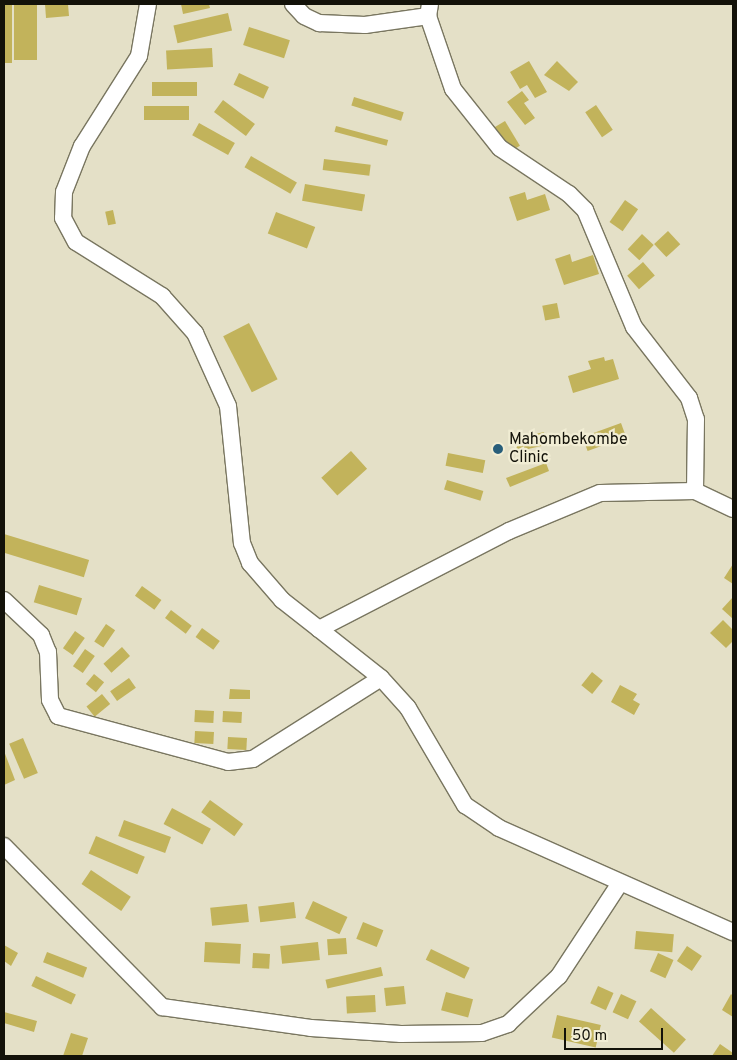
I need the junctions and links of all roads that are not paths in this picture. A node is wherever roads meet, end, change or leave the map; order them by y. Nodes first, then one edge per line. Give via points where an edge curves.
1 (148, 4) edge
2 (294, 4) edge
3 (429, 10) edge
4 (695, 491) junction
5 (733, 509) edge
6 (4, 600) edge
7 (319, 629) junction
8 (381, 678) junction
9 (4, 846) edge
10 (620, 883) junction
11 (733, 932) edge

1 - 7 street via 139,56 82,146 64,192 63,218 76,242 162,296 195,333 228,406 242,543 247,556 282,600
2 - 3 street via 304,16 319,23 365,24
3 - 4 street via 447,77 500,148 569,194 585,210 634,327 689,398 696,419
4 - 5 street
4 - 7 street via 600,493 509,531
6 - 8 street via 41,635 48,652 50,700 58,716 228,762 253,759
7 - 8 street
8 - 10 street via 408,708 465,805 499,828
9 - 10 street via 162,1006 311,1028 401,1034 482,1034 508,1024 559,976
10 - 11 street

